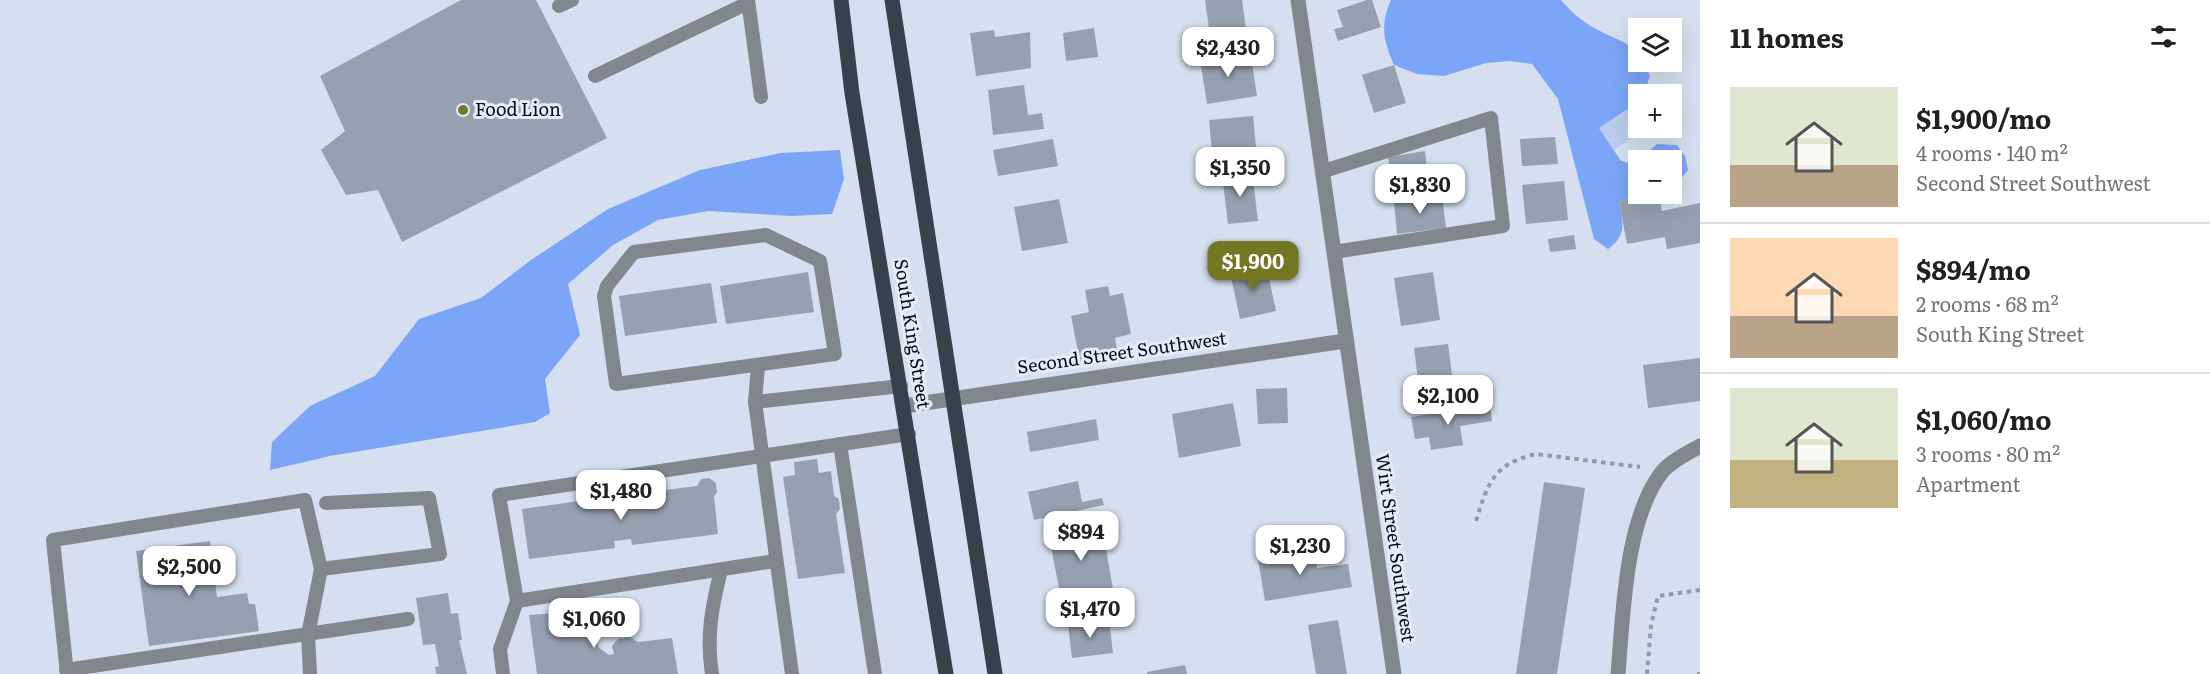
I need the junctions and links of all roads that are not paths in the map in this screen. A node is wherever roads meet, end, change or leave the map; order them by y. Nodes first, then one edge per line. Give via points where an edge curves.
1 (841, 0) edge
2 (892, 0) edge
3 (1298, 0) edge
4 (748, 1) edge
5 (595, 76) dead end
6 (761, 97) dead end
7 (1324, 171) junction
8 (1334, 252) junction
9 (1345, 341) junction
10 (758, 366) junction
11 (901, 386) junction
12 (954, 398) junction
13 (755, 402) junction
14 (904, 405) junction
15 (909, 434) junction
16 (840, 444) junction
17 (1700, 446) edge
18 (763, 456) junction
19 (326, 503) dead end
20 (775, 561) junction
21 (321, 569) junction
22 (721, 570) junction
23 (517, 601) junction
24 (408, 619) dead end
25 (308, 636) junction
26 (66, 672) edge
27 (310, 674) edge
28 (503, 674) edge
29 (712, 674) edge
30 (792, 674) edge
31 (875, 674) edge
32 (946, 674) edge
33 (995, 674) edge
34 (1394, 674) edge
35 (1618, 674) edge

1 - 11 main road, South King Street via 852,93
2 - 12 main road, South King Street
3 - 7 street, Wirt Street Southwest
4 - 5 lane
4 - 6 lane
7 - 8 street, Wirt Street Southwest
7 - 8 lane via 1491,118 1503,226
8 - 9 street, Wirt Street Southwest
9 - 12 street, Second Street Southwest
9 - 34 street, Wirt Street Southwest
10 - 10 lane via 835,354 820,261 766,235 634,252 607,286 604,296 616,384
10 - 13 lane
11 - 13 lane
11 - 14 main road, South King Street
12 - 14 street, Second Street Southwest
12 - 33 main road, South King Street
13 - 18 lane
14 - 15 main road, South King Street
15 - 16 lane
15 - 32 main road, South King Street
16 - 18 lane
16 - 31 lane
17 - 35 street via 1662,471 1649,494 1634,538
18 - 20 lane
18 - 23 lane via 500,495
19 - 21 lane via 429,498 441,554
20 - 22 lane
20 - 30 lane
21 - 25 lane
21 - 26 lane via 305,500 53,540
22 - 23 lane
22 - 29 lane via 711,612 708,649
23 - 28 lane via 500,649
24 - 25 lane
25 - 26 lane
25 - 27 lane

